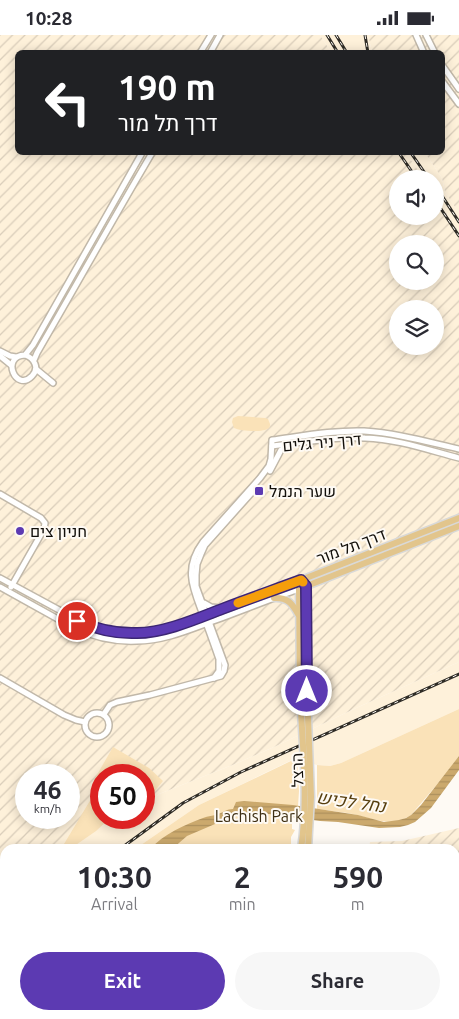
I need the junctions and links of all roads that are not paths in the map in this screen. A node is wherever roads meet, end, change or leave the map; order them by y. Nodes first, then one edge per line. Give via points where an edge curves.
1 (211, 35) edge
2 (220, 35) edge
3 (416, 35) edge
4 (426, 35) edge
5 (202, 50) edge
6 (212, 50) edge
7 (423, 50) edge
8 (434, 50) edge
9 (445, 69) edge
10 (445, 85) edge
11 (459, 89) edge
12 (459, 104) edge
13 (141, 155) edge
14 (151, 155) edge
15 (0, 351) edge
16 (25, 355) junction
17 (0, 356) edge
18 (16, 357) junction
19 (34, 360) junction
20 (10, 365) junction
21 (36, 369) junction
22 (53, 383) dead end
23 (290, 444) junction
24 (274, 446) junction
25 (459, 449) edge
26 (459, 458) edge
27 (276, 460) junction
28 (0, 494) edge
29 (459, 518) edge
30 (459, 527) edge
31 (0, 578) edge
32 (301, 580) junction
33 (12, 585) junction
34 (306, 586) junction
35 (0, 587) edge
36 (299, 589) junction
37 (8, 592) junction
38 (274, 598) junction
39 (200, 601) junction
40 (224, 608) junction
41 (205, 615) junction
42 (299, 616) junction
43 (221, 618) junction
44 (189, 621) junction
45 (208, 623) junction
46 (195, 628) junction
47 (212, 634) junction
48 (0, 678) edge
49 (303, 691) junction
50 (104, 714) junction
51 (85, 722) junction
52 (302, 844) edge
53 (308, 844) edge

1 - 5 street
2 - 6 street
3 - 7 street
4 - 8 street
9 - 11 street
10 - 12 street
13 - 16 street
14 - 19 street
15 - 18 street
16 - 18 street
16 - 19 street
17 - 20 street
18 - 20 street
19 - 21 street
20 - 21 street via 11,373 19,380 27,380
21 - 22 street
23 - 24 street, דרך ניר גלים
23 - 26 street, דרך ניר גלים via 364,438 386,440
23 - 27 street via 281,450
24 - 25 street, דרך ניר גלים via 274,439 363,431
24 - 27 street
24 - 39 street via 269,466 197,552 191,577
27 - 39 street via 267,475 203,548 196,575
28 - 33 street via 41,517 45,523
29 - 32 main road, דרך תל מור
30 - 34 main road, דרך תל מור
31 - 33 street, דרך תל מור
32 - 34 main road
32 - 36 main road
32 - 40 street, דרך תל מור
33 - 37 street
33 - 44 street, דרך תל מור via 77,621 106,630 138,633 166,629
34 - 36 main road, דרך תל מור
34 - 49 main road
35 - 37 street, דרך תל מור
36 - 38 street, דרך תל מור
36 - 42 main road
37 - 46 street, דרך תל מור via 74,628 104,638 139,641
38 - 42 main road via 287,599
38 - 43 street, דרך תל מור
39 - 40 street via 211,607
39 - 41 street
39 - 44 street via 196,614
40 - 41 street, דרך תל מור
41 - 44 street, דרך תל מור
41 - 45 street
42 - 49 main road
43 - 45 street, דרך תל מור
43 - 47 street
45 - 46 street, דרך תל מור
45 - 47 street
46 - 47 street
47 - 50 street via 225,665 221,676 117,702 110,705
48 - 51 street via 70,718
49 - 52 main road, הרצל, bridge
49 - 53 main road, הרצל, bridge via 312,797
50 - 51 street via 92,713
50 - 51 street via 110,723 103,735 91,735

